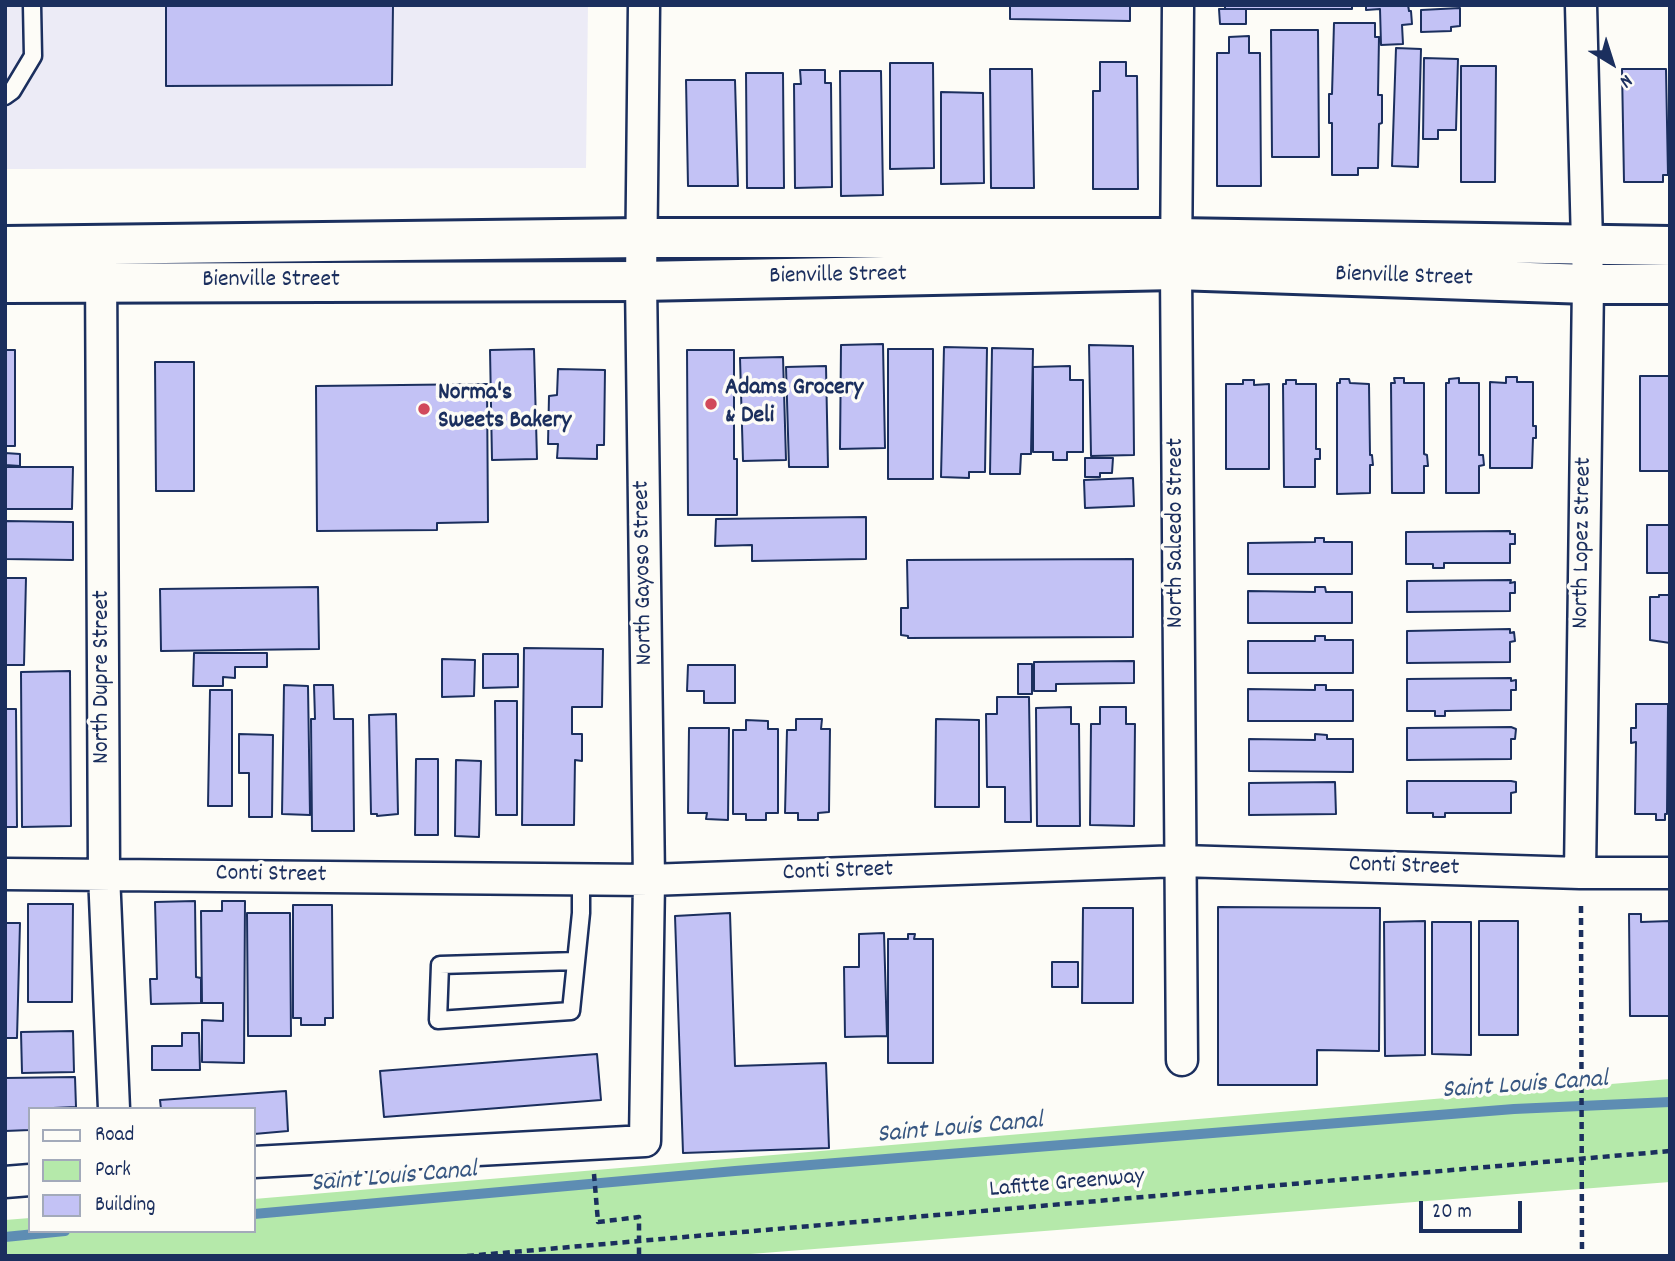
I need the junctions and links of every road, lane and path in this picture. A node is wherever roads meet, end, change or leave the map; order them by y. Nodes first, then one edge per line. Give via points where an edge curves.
1 (32, 5) edge
2 (644, 5) edge
3 (1178, 5) edge
4 (1581, 5) edge
5 (5, 96) edge
6 (641, 238) junction
7 (5, 246) edge
8 (1670, 246) edge
9 (1176, 254) junction
10 (102, 264) junction
11 (1587, 265) junction
12 (641, 281) junction
13 (5, 283) edge
14 (1670, 284) edge
15 (1181, 861) junction
16 (1580, 873) junction
17 (1670, 873) edge
18 (5, 874) edge
19 (104, 874) junction
20 (581, 880) junction
21 (649, 880) junction
22 (576, 961) junction
23 (1182, 1060) dead end
24 (114, 1107) edge
25 (1670, 1152) edge
26 (1583, 1158) junction
27 (256, 1162) edge
28 (593, 1163) dead end
29 (28, 1180) edge
30 (5, 1182) edge
31 (639, 1240) junction
32 (467, 1256) edge
33 (639, 1256) edge
34 (1582, 1256) edge

1 - 5 lane via 33,56
2 - 6 street, North Gayoso Street
3 - 9 street, North Salcedo Street
4 - 11 street, North Lopez Street
6 - 9 street, Bienville Street
6 - 10 street, Bienville Street
6 - 12 street, North Gayoso Street
7 - 10 street, Bienville Street
8 - 11 street, Bienville Street
9 - 11 street, Bienville Street
9 - 12 street, Bienville Street
9 - 15 street, North Salcedo Street
10 - 12 street, Bienville Street
10 - 13 street, Bienville Street
10 - 19 street, North Dupre Street
11 - 14 street, Bienville Street
11 - 16 street, North Lopez Street
12 - 21 street, North Gayoso Street
15 - 16 street, Conti Street
15 - 21 street, Conti Street
15 - 23 street, North Salcedo Street
16 - 17 street, Conti Street
16 - 26 path
18 - 19 street, Conti Street
19 - 20 street, Conti Street
19 - 24 street, North Dupre Street
20 - 21 street, Conti Street
20 - 22 lane
21 - 27 street, North Gayoso Street via 645,1141
22 - 22 lane via 571,1011 438,1020 440,965
25 - 26 path, Lafitte Greenway
26 - 31 path, Lafitte Greenway
26 - 34 path
28 - 31 path via 598,1222 639,1217
29 - 30 street
31 - 32 path, Lafitte Greenway
31 - 33 path

